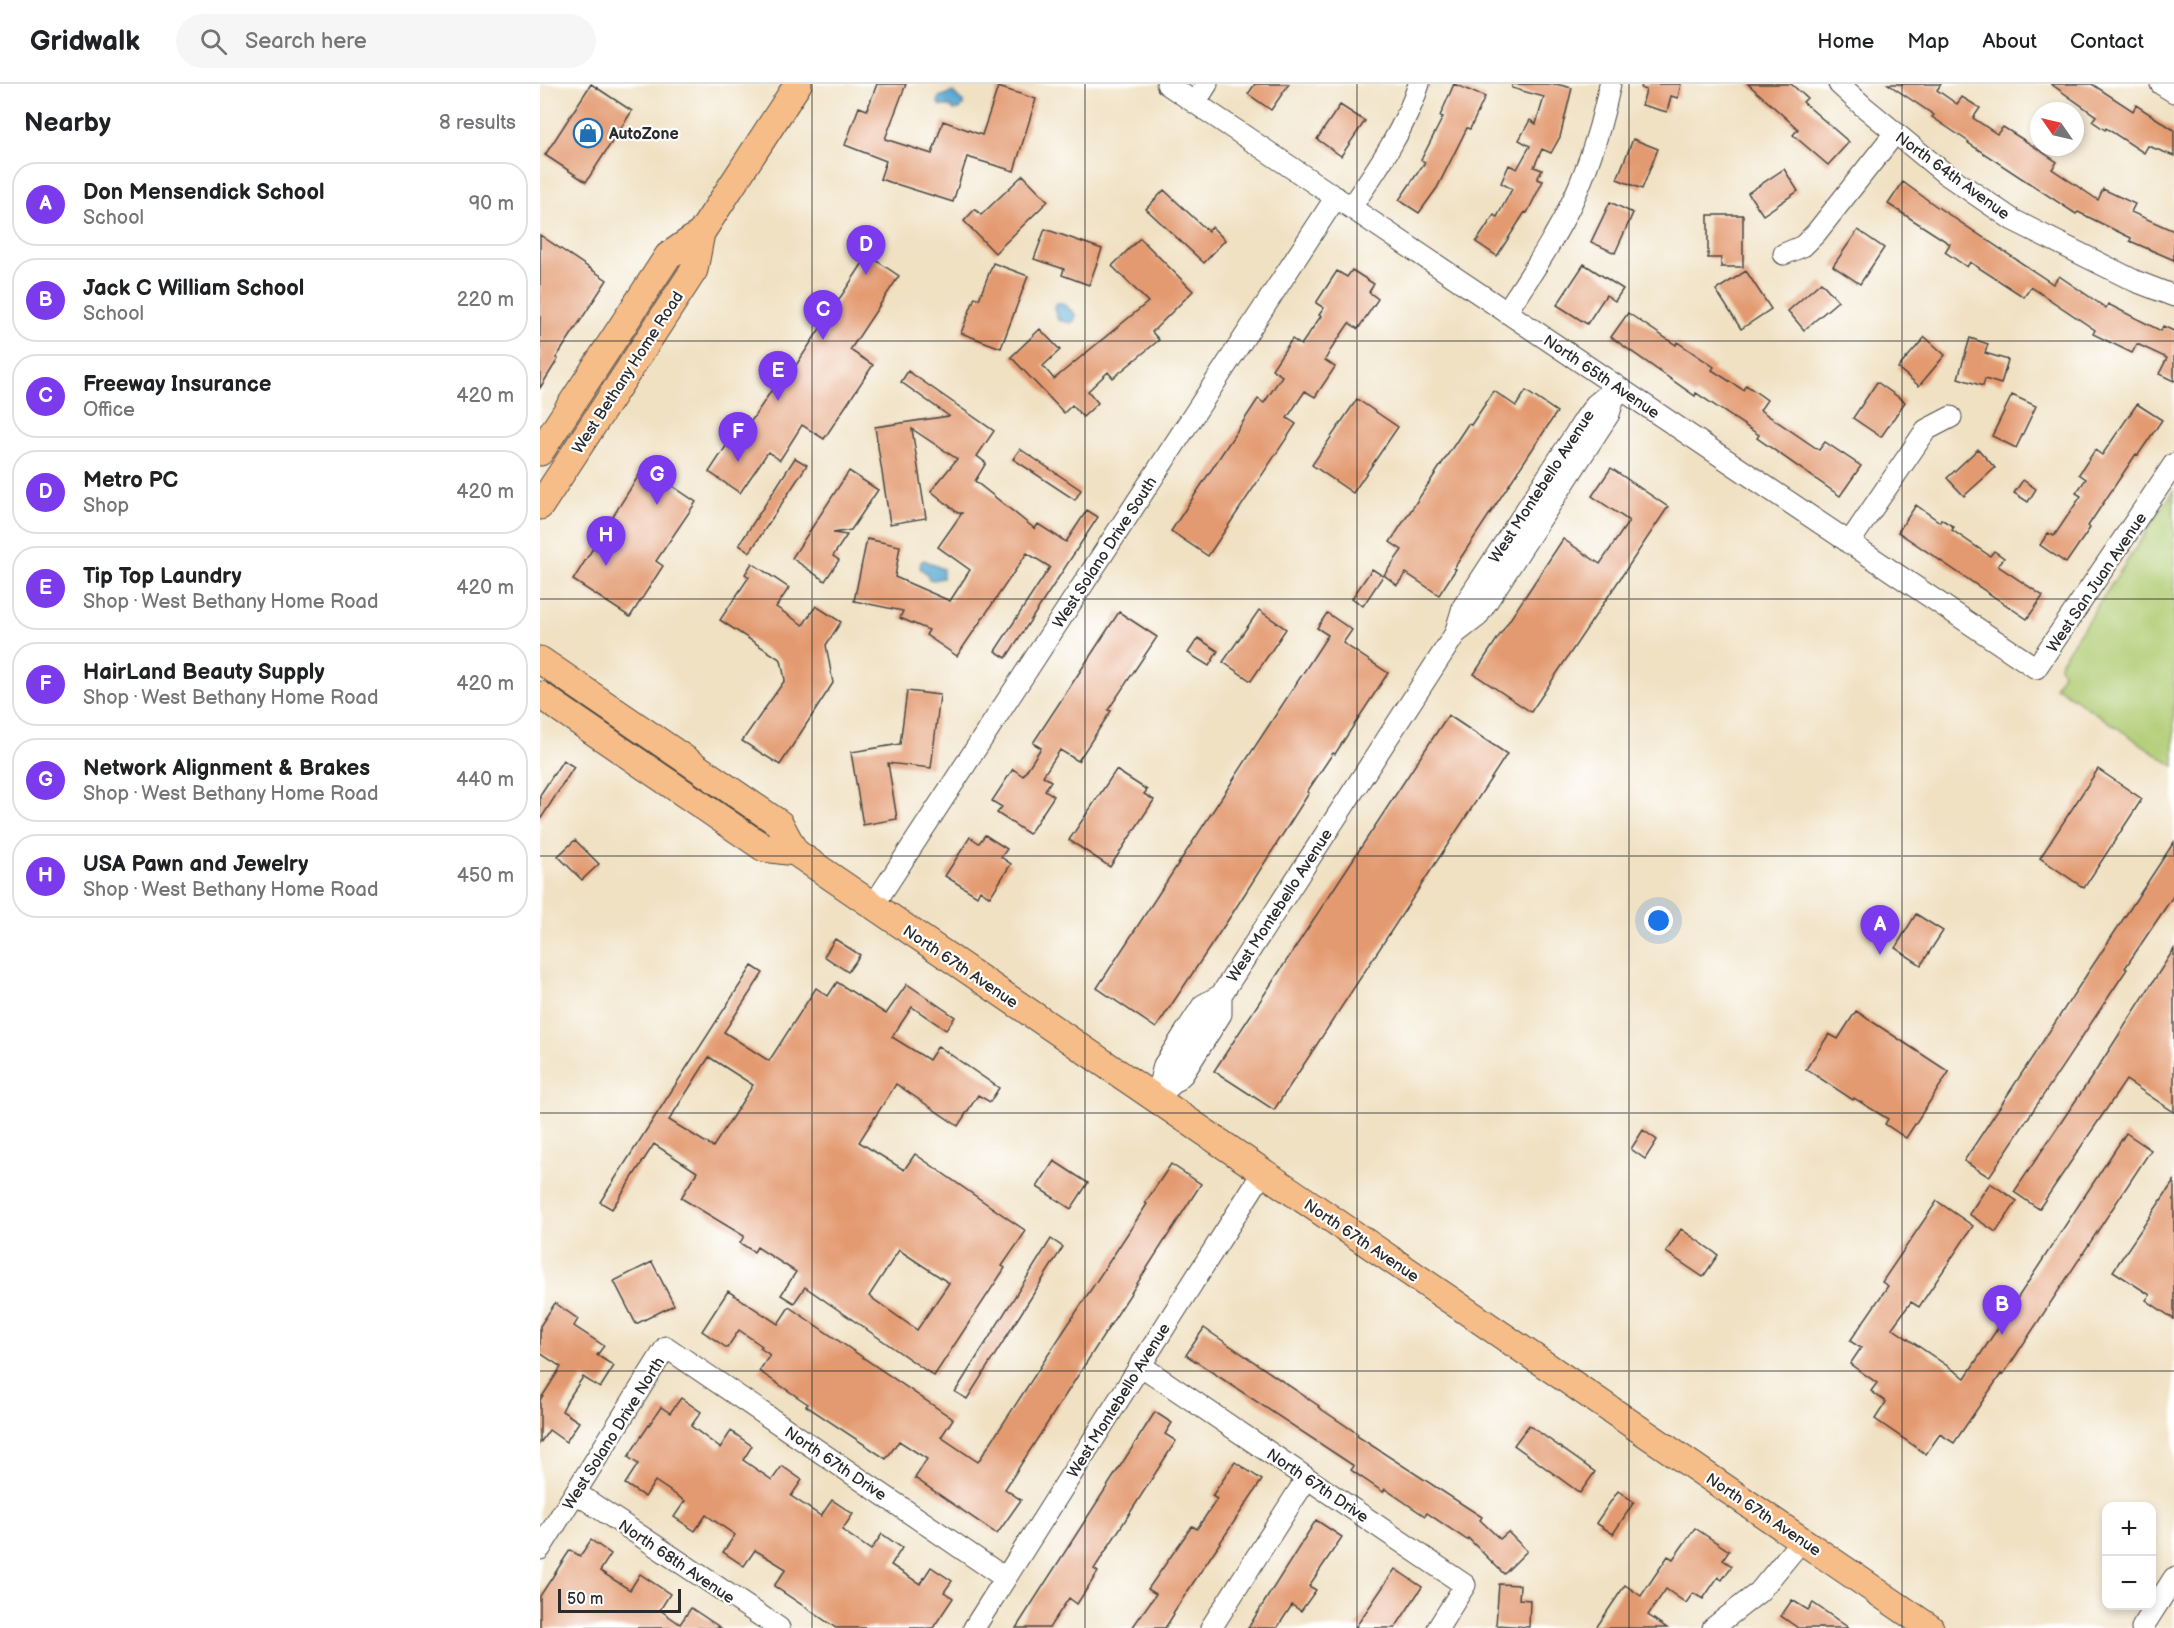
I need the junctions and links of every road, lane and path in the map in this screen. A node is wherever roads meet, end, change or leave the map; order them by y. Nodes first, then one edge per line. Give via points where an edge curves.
1 (798, 84) edge
2 (1167, 84) edge
3 (1207, 84) edge
4 (1419, 84) edge
5 (1610, 84) edge
6 (1839, 84) edge
7 (2161, 84) edge
8 (2174, 92) edge
9 (1195, 103) junction
10 (1895, 132) junction
11 (1343, 202) junction
12 (701, 233) junction
13 (1784, 254) dead end
14 (2174, 296) edge
15 (1506, 312) junction
16 (1617, 387) junction
17 (1951, 417) dead end
18 (540, 452) edge
19 (2174, 464) edge
20 (540, 506) edge
21 (1850, 543) junction
22 (540, 660) edge
23 (2036, 668) joint
24 (540, 695) edge
25 (795, 852) junction
26 (873, 906) junction
27 (1156, 1099) junction
28 (1263, 1172) junction
29 (666, 1347) joint
30 (1140, 1365) junction
31 (1307, 1478) junction
32 (576, 1493) junction
33 (1802, 1540) junction
34 (540, 1550) edge
35 (1005, 1578) junction
36 (2174, 1578) edge
37 (779, 1628) edge
38 (974, 1628) edge
39 (1211, 1628) edge
40 (1438, 1628) edge
41 (1713, 1628) edge
42 (1930, 1628) edge
43 (2142, 1628) edge

1 - 12 main road, West Bethany Home Road
2 - 9 street, North 65th Avenue
3 - 9 street
4 - 11 street, West Solano Drive South via 1396,134
5 - 15 street via 1596,140 1569,208
6 - 10 street, North 64th Avenue
7 - 8 street
9 - 11 street, North 65th Avenue
10 - 13 street via 1816,234 1803,246
10 - 14 street, North 64th Avenue via 1943,172 2013,220 2135,281
11 - 15 street, North 65th Avenue
11 - 26 street, West Solano Drive South
12 - 18 main road, West Bethany Home Road via 668,256
12 - 20 main road, West Bethany Home Road via 694,270
15 - 16 street, North 65th Avenue
16 - 21 street, North 65th Avenue
16 - 27 street, West Montebello Avenue via 1609,414 1477,617 1455,634 1221,995 1203,1005 1164,1065
17 - 21 street via 1926,430
19 - 23 street, West San Juan Avenue
21 - 23 street, North 65th Avenue
22 - 25 main road, North 67th Avenue via 780,824
24 - 25 main road, North 67th Avenue via 764,848
25 - 26 main road, North 67th Avenue
26 - 27 main road, North 67th Avenue
27 - 28 main road, North 67th Avenue
28 - 30 street, West Montebello Avenue
28 - 33 main road, North 67th Avenue
29 - 32 street, West Solano Drive North
29 - 35 street, North 67th Drive
30 - 31 street, North 67th Drive
30 - 35 street, West Montebello Avenue
31 - 39 street
31 - 40 street, North 67th Drive via 1465,1586
32 - 34 street, West Solano Drive North
32 - 37 street, North 68th Avenue
33 - 41 street via 1759,1592
33 - 42 main road, North 67th Avenue
35 - 38 street, West Montebello Avenue
36 - 43 street

